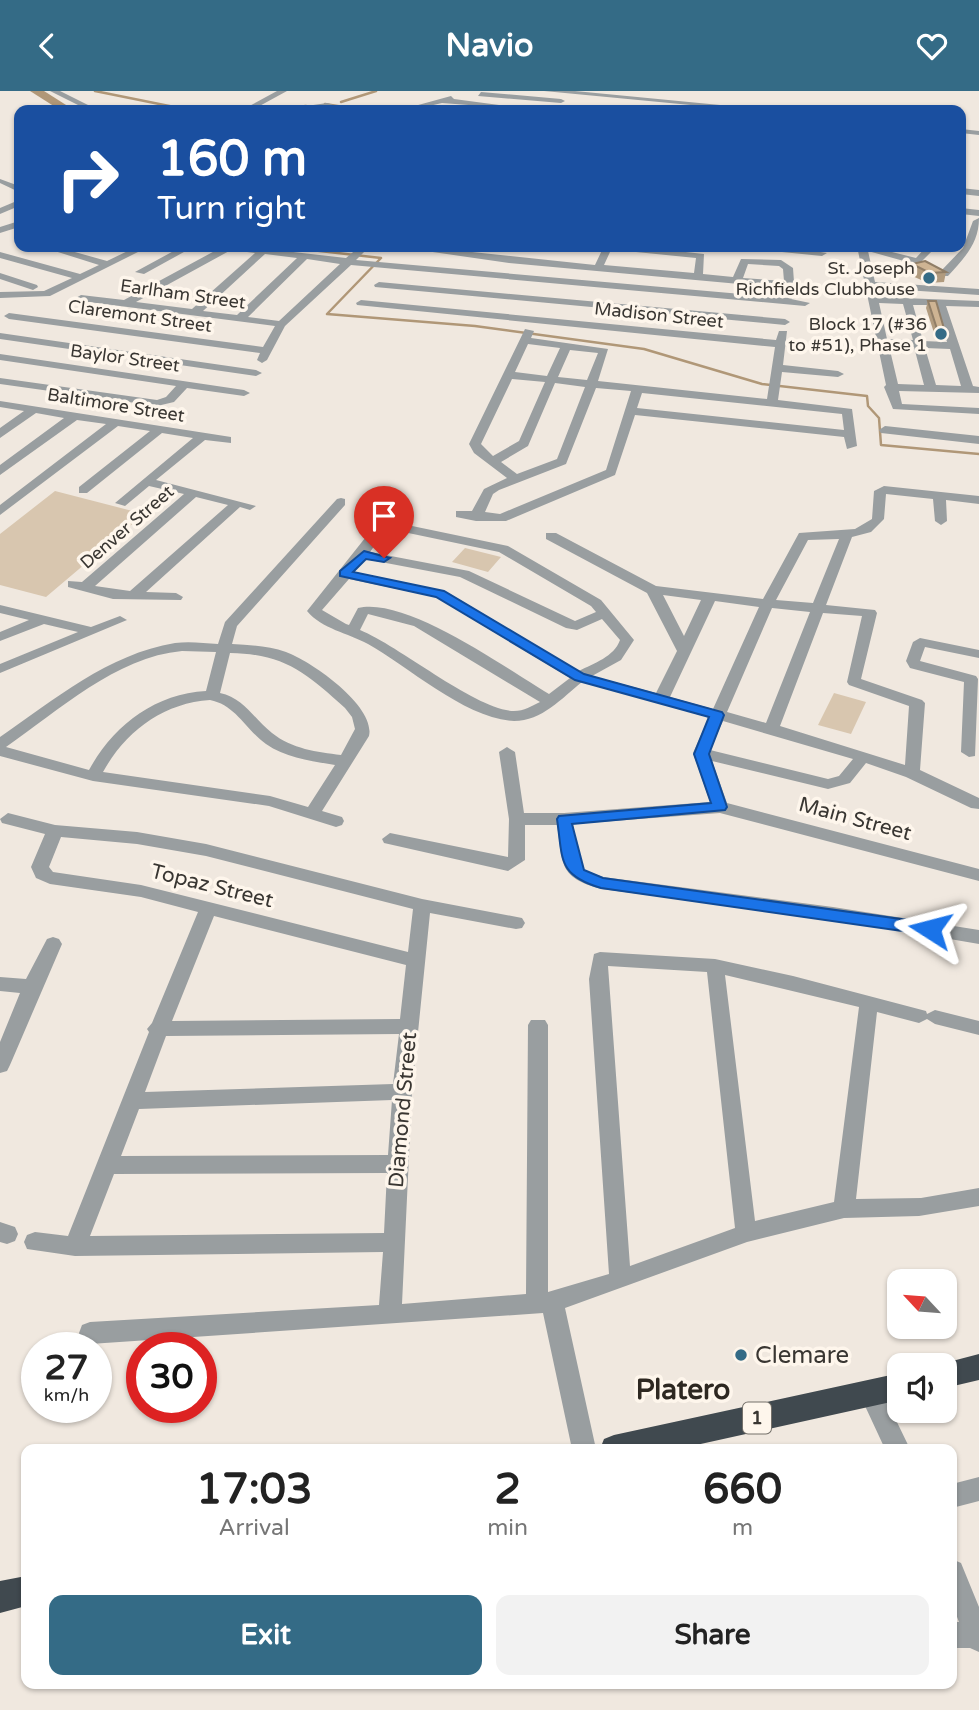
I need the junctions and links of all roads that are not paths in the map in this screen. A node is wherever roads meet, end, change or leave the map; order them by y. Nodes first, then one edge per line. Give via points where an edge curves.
1 (54, 91) edge
2 (283, 91) edge
3 (496, 91) edge
4 (548, 91) edge
5 (649, 91) edge
6 (481, 94) junction
7 (618, 94) edge
8 (439, 100) junction
9 (698, 104) junction
10 (83, 105) edge
11 (256, 105) edge
12 (421, 105) edge
13 (495, 105) edge
14 (599, 105) edge
15 (710, 105) edge
16 (977, 230) edge
17 (966, 245) edge
18 (65, 252) edge
19 (133, 252) edge
20 (178, 252) edge
21 (219, 252) edge
22 (261, 252) edge
23 (269, 252) edge
24 (359, 252) edge
25 (460, 252) edge
26 (524, 252) edge
27 (605, 252) edge
28 (663, 252) edge
29 (815, 252) edge
30 (863, 252) edge
31 (895, 252) edge
32 (927, 252) edge
33 (960, 252) edge
34 (822, 253) dead end
35 (0, 255) edge
36 (305, 257) junction
37 (559, 260) junction
38 (519, 261) junction
39 (348, 262) junction
40 (918, 262) junction
41 (107, 264) junction
42 (393, 266) junction
43 (598, 268) junction
44 (944, 274) junction
45 (0, 277) edge
46 (80, 277) junction
47 (698, 277) junction
48 (169, 280) junction
49 (550, 280) junction
50 (737, 280) junction
51 (379, 285) junction
52 (790, 285) junction
53 (871, 285) junction
54 (966, 290) junction
55 (50, 292) junction
56 (979, 292) edge
57 (0, 295) edge
58 (81, 298) dead end
59 (542, 300) junction
60 (874, 300) junction
61 (907, 301) junction
62 (789, 302) junction
63 (940, 302) junction
64 (804, 303) dead end
65 (125, 304) junction
66 (26, 306) dead end
67 (978, 307) edge
68 (194, 313) junction
69 (5, 318) edge
70 (239, 319) junction
71 (785, 322) junction
72 (281, 324) junction
73 (528, 331) junction
74 (0, 336) edge
75 (882, 342) junction
76 (781, 344) junction
77 (918, 344) junction
78 (566, 346) junction
79 (954, 346) junction
80 (266, 351) junction
81 (0, 357) edge
82 (256, 373) junction
83 (838, 374) dead end
84 (507, 375) junction
85 (552, 380) junction
86 (0, 381) edge
87 (185, 384) junction
88 (594, 384) junction
89 (775, 385) junction
90 (890, 387) junction
91 (931, 388) junction
92 (637, 389) junction
93 (974, 390) edge
94 (0, 404) edge
95 (33, 410) junction
96 (630, 411) junction
97 (979, 411) edge
98 (74, 416) junction
99 (116, 423) junction
100 (160, 429) junction
101 (886, 431) dead end
102 (0, 434) edge
103 (203, 436) junction
104 (227, 440) dead end
105 (979, 440) edge
106 (493, 461) junction
107 (0, 471) edge
108 (516, 479) junction
109 (147, 482) junction
110 (83, 490) dead end
111 (193, 493) junction
112 (939, 496) junction
113 (979, 500) edge
114 (341, 502) dead end
115 (121, 503) dead end
116 (0, 511) edge
117 (461, 514) dead end
118 (476, 517) junction
119 (941, 521) dead end
120 (847, 534) junction
121 (551, 536) dead end
122 (364, 555) junction
123 (344, 573) junction
124 (653, 590) junction
125 (133, 596) junction
126 (176, 597) dead end
127 (709, 598) junction
128 (768, 602) junction
129 (0, 609) edge
130 (817, 609) junction
131 (604, 613) junction
132 (41, 620) junction
133 (120, 620) dead end
134 (353, 630) junction
135 (91, 631) junction
136 (0, 637) edge
137 (224, 648) junction
138 (684, 651) junction
139 (979, 654) edge
140 (0, 669) edge
141 (579, 677) junction
142 (212, 697) junction
143 (661, 699) junction
144 (551, 702) junction
145 (717, 715) junction
146 (771, 729) junction
147 (0, 744) edge
148 (0, 751) edge
149 (507, 752) dead end
150 (970, 752) dead end
151 (702, 754) junction
152 (863, 757) junction
153 (345, 761) junction
154 (912, 773) junction
155 (93, 776) junction
156 (977, 804) edge
157 (720, 807) junction
158 (313, 812) junction
159 (8, 819) dead end
160 (517, 819) junction
161 (564, 819) junction
162 (336, 821) dead end
163 (55, 831) junction
164 (390, 839) dead end
165 (979, 875) edge
166 (422, 905) junction
167 (208, 908) junction
168 (516, 923) dead end
169 (979, 937) edge
170 (53, 944) dead end
171 (414, 960) junction
172 (715, 966) junction
173 (0, 984) edge
174 (32, 987) junction
175 (869, 1002) junction
176 (538, 1025) dead end
177 (411, 1026) junction
178 (979, 1028) edge
179 (157, 1029) junction
180 (0, 1065) edge
181 (402, 1092) junction
182 (133, 1101) junction
183 (398, 1164) junction
184 (108, 1165) junction
185 (979, 1197) edge
186 (844, 1209) junction
187 (746, 1233) junction
188 (34, 1242) dead end
189 (393, 1242) junction
190 (75, 1246) junction
191 (621, 1280) junction
192 (545, 1302) junction
193 (390, 1315) junction
194 (107, 1332) edge
195 (979, 1367) edge
196 (957, 1372) edge
197 (887, 1390) edge
198 (871, 1394) junction
199 (582, 1444) edge
200 (637, 1444) edge
201 (896, 1444) edge
202 (979, 1489) edge
203 (957, 1495) edge
204 (957, 1588) edge
205 (21, 1592) edge
206 (0, 1597) edge
207 (972, 1636) edge

1 - 10 street
2 - 11 street
3 - 6 street
4 - 7 street
5 - 9 street via 701,95
6 - 8 street
6 - 14 street
7 - 9 street
8 - 12 street
8 - 13 street
9 - 15 street
16 - 17 street
18 - 41 street
19 - 41 street
20 - 48 street via 140,272
21 - 48 street
22 - 68 street
23 - 36 street
24 - 39 street
25 - 38 street
26 - 38 street
27 - 43 street
28 - 47 street via 701,256
29 - 34 street
30 - 53 street
31 - 40 street
32 - 40 street
33 - 44 street
35 - 46 street
36 - 39 street
36 - 70 street
37 - 38 street
37 - 43 street
37 - 49 street
39 - 42 street
39 - 72 street
40 - 44 street
41 - 46 street
42 - 49 street
42 - 51 street
43 - 47 street
44 - 54 street
45 - 55 street
46 - 55 street
47 - 50 street
48 - 65 street
49 - 59 street
49 - 62 street
50 - 52 street
50 - 52 street via 744,261 781,263 788,268
51 - 59 street
51 - 73 street via 362,303
52 - 62 street
53 - 54 street
53 - 60 street
54 - 56 street
54 - 67 street
55 - 57 street
58 - 65 street, Earlham Street
59 - 71 street
59 - 73 street
60 - 61 street
60 - 75 street
61 - 63 street
61 - 77 street
62 - 64 street
62 - 71 street
63 - 67 street
63 - 79 street
65 - 68 street, Earlham Street
66 - 69 street
68 - 70 street, Earlham Street
69 - 80 street, Claremont Street
70 - 72 street, Earlham Street
71 - 76 street
72 - 80 street
73 - 76 street, Madison Street
73 - 78 street
73 - 84 street
74 - 82 street
75 - 77 street
75 - 90 street
76 - 89 street
77 - 79 street
77 - 91 street
78 - 85 street
78 - 88 street via 604,351
79 - 93 street
80 - 82 street
81 - 87 street, Baylor Street
82 - 87 street, Baylor Street via 242,398
83 - 89 street
84 - 85 street
84 - 106 street via 475,444
85 - 88 street
85 - 106 street via 524,443
86 - 87 street via 157,403 170,400
88 - 92 street
88 - 108 street via 562,461
89 - 92 street
89 - 96 street via 848,411 851,440
90 - 91 street
90 - 97 street via 897,407
91 - 93 street
92 - 96 street
94 - 95 street, Baltimore Street
95 - 98 street, Baltimore Street
95 - 102 street
96 - 118 street via 611,472 511,515
98 - 99 street, Baltimore Street
98 - 107 street
99 - 100 street, Baltimore Street
99 - 116 street
100 - 103 street, Baltimore Street
100 - 110 street
101 - 105 street
103 - 104 street, Baltimore Street
103 - 109 street
106 - 108 street
108 - 118 street via 488,492
109 - 111 street
109 - 115 street
111 - 125 street via 244,504
111 - 125 street, Denver Street via 79,586
112 - 113 street
112 - 119 street
112 - 120 street via 880,491 878,519 873,526
114 - 137 street via 240,612 230,625
117 - 118 street
120 - 128 street via 804,536
120 - 130 street
121 - 124 street
122 - 123 street
122 - 131 street via 464,574 571,625
122 - 131 street via 378,531 393,526 503,549 571,587
123 - 134 street via 314,611
123 - 141 street via 440,594
124 - 127 street
124 - 138 street
125 - 126 street
127 - 128 street
127 - 138 street
128 - 130 street
128 - 145 street
129 - 132 street
130 - 146 street
130 - 154 street via 872,616 854,682 917,703
131 - 141 street via 627,640 626,646
132 - 135 street
132 - 136 street
133 - 135 street
134 - 144 street via 491,712 520,716
134 - 144 street via 363,611 369,610 419,623
135 - 140 street
137 - 142 street
137 - 147 street via 177,647 145,655 107,673
137 - 153 street via 276,651 302,663 346,701 363,720 364,728
138 - 143 street
139 - 150 street via 920,642 913,661 971,679
141 - 143 street
141 - 144 street
142 - 153 street via 233,703 278,745
142 - 155 street via 163,708 136,721 111,746
143 - 145 street
145 - 146 street
145 - 151 street
146 - 152 street
148 - 155 street
149 - 160 street
151 - 152 street via 828,784 846,780
151 - 157 street
152 - 154 street
153 - 158 street
154 - 156 street
155 - 158 street via 246,797
157 - 161 street, Main Street
157 - 165 street, Main Street
158 - 162 street
159 - 163 street
160 - 161 street, Main Street
160 - 164 street via 516,860 509,865
161 - 169 street via 572,865 578,874 601,883
163 - 166 street via 206,850
163 - 167 street, Topaz Street via 40,867 42,874
166 - 168 street
166 - 171 street, Diamond Street
167 - 171 street, Topaz Street
167 - 179 street
170 - 174 street
171 - 177 street, Diamond Street
172 - 175 street
172 - 187 street
172 - 191 street via 600,959
173 - 174 street
174 - 180 street
175 - 178 street
175 - 186 street
176 - 192 street
177 - 179 street
177 - 181 street, Diamond Street
179 - 182 street
181 - 182 street
181 - 183 street, Diamond Street
182 - 184 street
183 - 184 street
183 - 189 street, Diamond Street
184 - 190 street
185 - 186 street via 924,1206
186 - 187 street
187 - 191 street
188 - 190 street
189 - 190 street
189 - 193 street, Diamond Street
191 - 192 street
192 - 193 street
192 - 199 street
193 - 194 street
195 - 196 highway
197 - 198 highway, 1
198 - 200 highway, 1
198 - 201 street
202 - 203 street
204 - 207 street
205 - 206 highway

